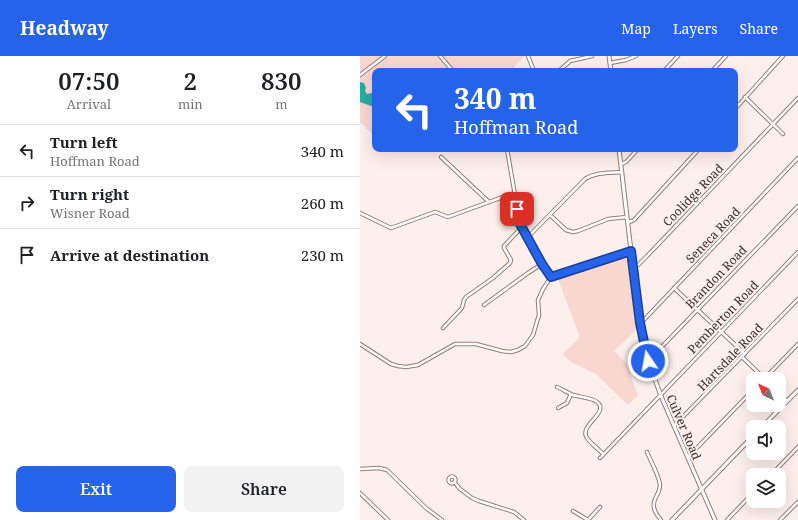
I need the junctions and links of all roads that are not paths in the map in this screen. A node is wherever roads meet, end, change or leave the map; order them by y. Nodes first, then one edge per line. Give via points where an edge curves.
1 (385, 56) edge
2 (440, 56) edge
3 (528, 56) edge
4 (592, 56) edge
5 (609, 56) edge
6 (636, 56) edge
7 (678, 56) edge
8 (726, 56) edge
9 (783, 56) edge
10 (610, 63) junction
11 (450, 68) edge
12 (533, 68) edge
13 (562, 68) edge
14 (611, 68) edge
15 (667, 68) edge
16 (715, 68) edge
17 (360, 75) edge
18 (745, 97) junction
19 (798, 98) edge
20 (738, 105) edge
21 (773, 124) junction
22 (783, 134) dead end
23 (507, 152) edge
24 (619, 152) edge
25 (635, 152) edge
26 (696, 152) edge
27 (441, 157) dead end
28 (798, 158) edge
29 (794, 162) junction
30 (621, 164) junction
31 (798, 165) edge
32 (622, 172) junction
33 (514, 193) junction
34 (489, 202) junction
35 (798, 206) edge
36 (360, 213) edge
37 (550, 215) junction
38 (627, 216) junction
39 (628, 222) junction
40 (521, 228) junction
41 (527, 238) junction
42 (631, 251) junction
43 (798, 252) edge
44 (542, 264) junction
45 (633, 267) junction
46 (551, 277) junction
47 (674, 288) junction
48 (798, 299) edge
49 (484, 305) dead end
50 (698, 310) junction
51 (640, 323) junction
52 (443, 328) dead end
53 (721, 332) junction
54 (360, 344) edge
55 (798, 344) edge
56 (745, 354) junction
57 (742, 357) junction
58 (648, 361) junction
59 (757, 372) edge
60 (771, 372) edge
61 (557, 386) dead end
62 (798, 390) edge
63 (571, 394) junction
64 (661, 395) junction
65 (746, 397) edge
66 (787, 401) joint
67 (558, 408) dead end
68 (769, 420) edge
69 (674, 426) junction
70 (746, 443) edge
71 (798, 447) edge
72 (647, 452) dead end
73 (603, 454) junction
74 (600, 458) dead end
75 (687, 458) junction
76 (778, 468) edge
77 (360, 469) edge
78 (454, 482) dead end
79 (701, 490) junction
80 (360, 493) edge
81 (746, 500) edge
82 (798, 502) edge
83 (600, 507) dead end
84 (573, 511) dead end
85 (388, 520) edge
86 (442, 520) edge
87 (524, 520) edge
88 (588, 520) edge
89 (661, 520) edge
90 (672, 520) edge
91 (715, 520) edge
92 (727, 520) edge
93 (780, 520) edge

1 - 17 street
2 - 11 street
3 - 12 street
4 - 13 street via 570,61
5 - 10 main road
6 - 10 street
7 - 15 street
8 - 16 street
9 - 18 street
10 - 14 main road
18 - 20 street
18 - 21 street
19 - 21 street, Coolidge Road
21 - 22 street
21 - 45 street, Coolidge Road via 647,256
23 - 33 street
24 - 30 main road, Culver Road
25 - 30 street
26 - 39 street via 634,220
27 - 34 street
28 - 29 street, Seneca Road
29 - 31 street
29 - 47 street, Seneca Road
30 - 32 main road, Culver Road
32 - 37 street via 585,179
32 - 38 main road, Culver Road
33 - 34 street
33 - 40 street
34 - 36 street via 448,217 435,212 391,228
35 - 50 street, Brandon Road
37 - 38 street via 566,230 573,232 608,219
37 - 41 street
38 - 39 main road, Culver Road
39 - 42 main road, Culver Road
40 - 41 street
40 - 52 street via 504,246 510,263 466,297 462,308
41 - 44 street
42 - 45 main road, Culver Road
42 - 46 street
43 - 53 street, Pemberton Road
44 - 46 street
44 - 49 street
45 - 51 main road, Culver Road
46 - 54 street via 538,300 539,315 533,335 525,346 518,350 511,352 476,344 455,344 418,365 406,367 391,364
47 - 50 street
47 - 51 street, Seneca Road
48 - 56 street, Hartsdale Road
50 - 53 street
50 - 58 street, Brandon Road
51 - 58 main road, Culver Road
53 - 56 street
53 - 64 street, Pemberton Road
55 - 60 street
56 - 57 street, Hartsdale Road
57 - 59 street
57 - 69 street, Hartsdale Road
58 - 64 main road, Culver Road
61 - 63 street
62 - 66 main road
63 - 67 street via 567,403
63 - 73 street via 599,403 599,413 587,426 585,433 588,440
64 - 69 main road, Culver Road
64 - 73 street, Pemberton Road
65 - 75 street
66 - 68 main road
69 - 75 main road, Culver Road
70 - 79 main road
71 - 76 street
72 - 89 street via 660,485 654,508
73 - 74 street, Pemberton Road
75 - 79 main road, Culver Road
77 - 86 street via 387,470
78 - 87 street via 472,498 514,512
79 - 90 main road
79 - 91 main road, Culver Road
80 - 85 street
81 - 92 street
82 - 93 street
83 - 88 street
84 - 88 street

